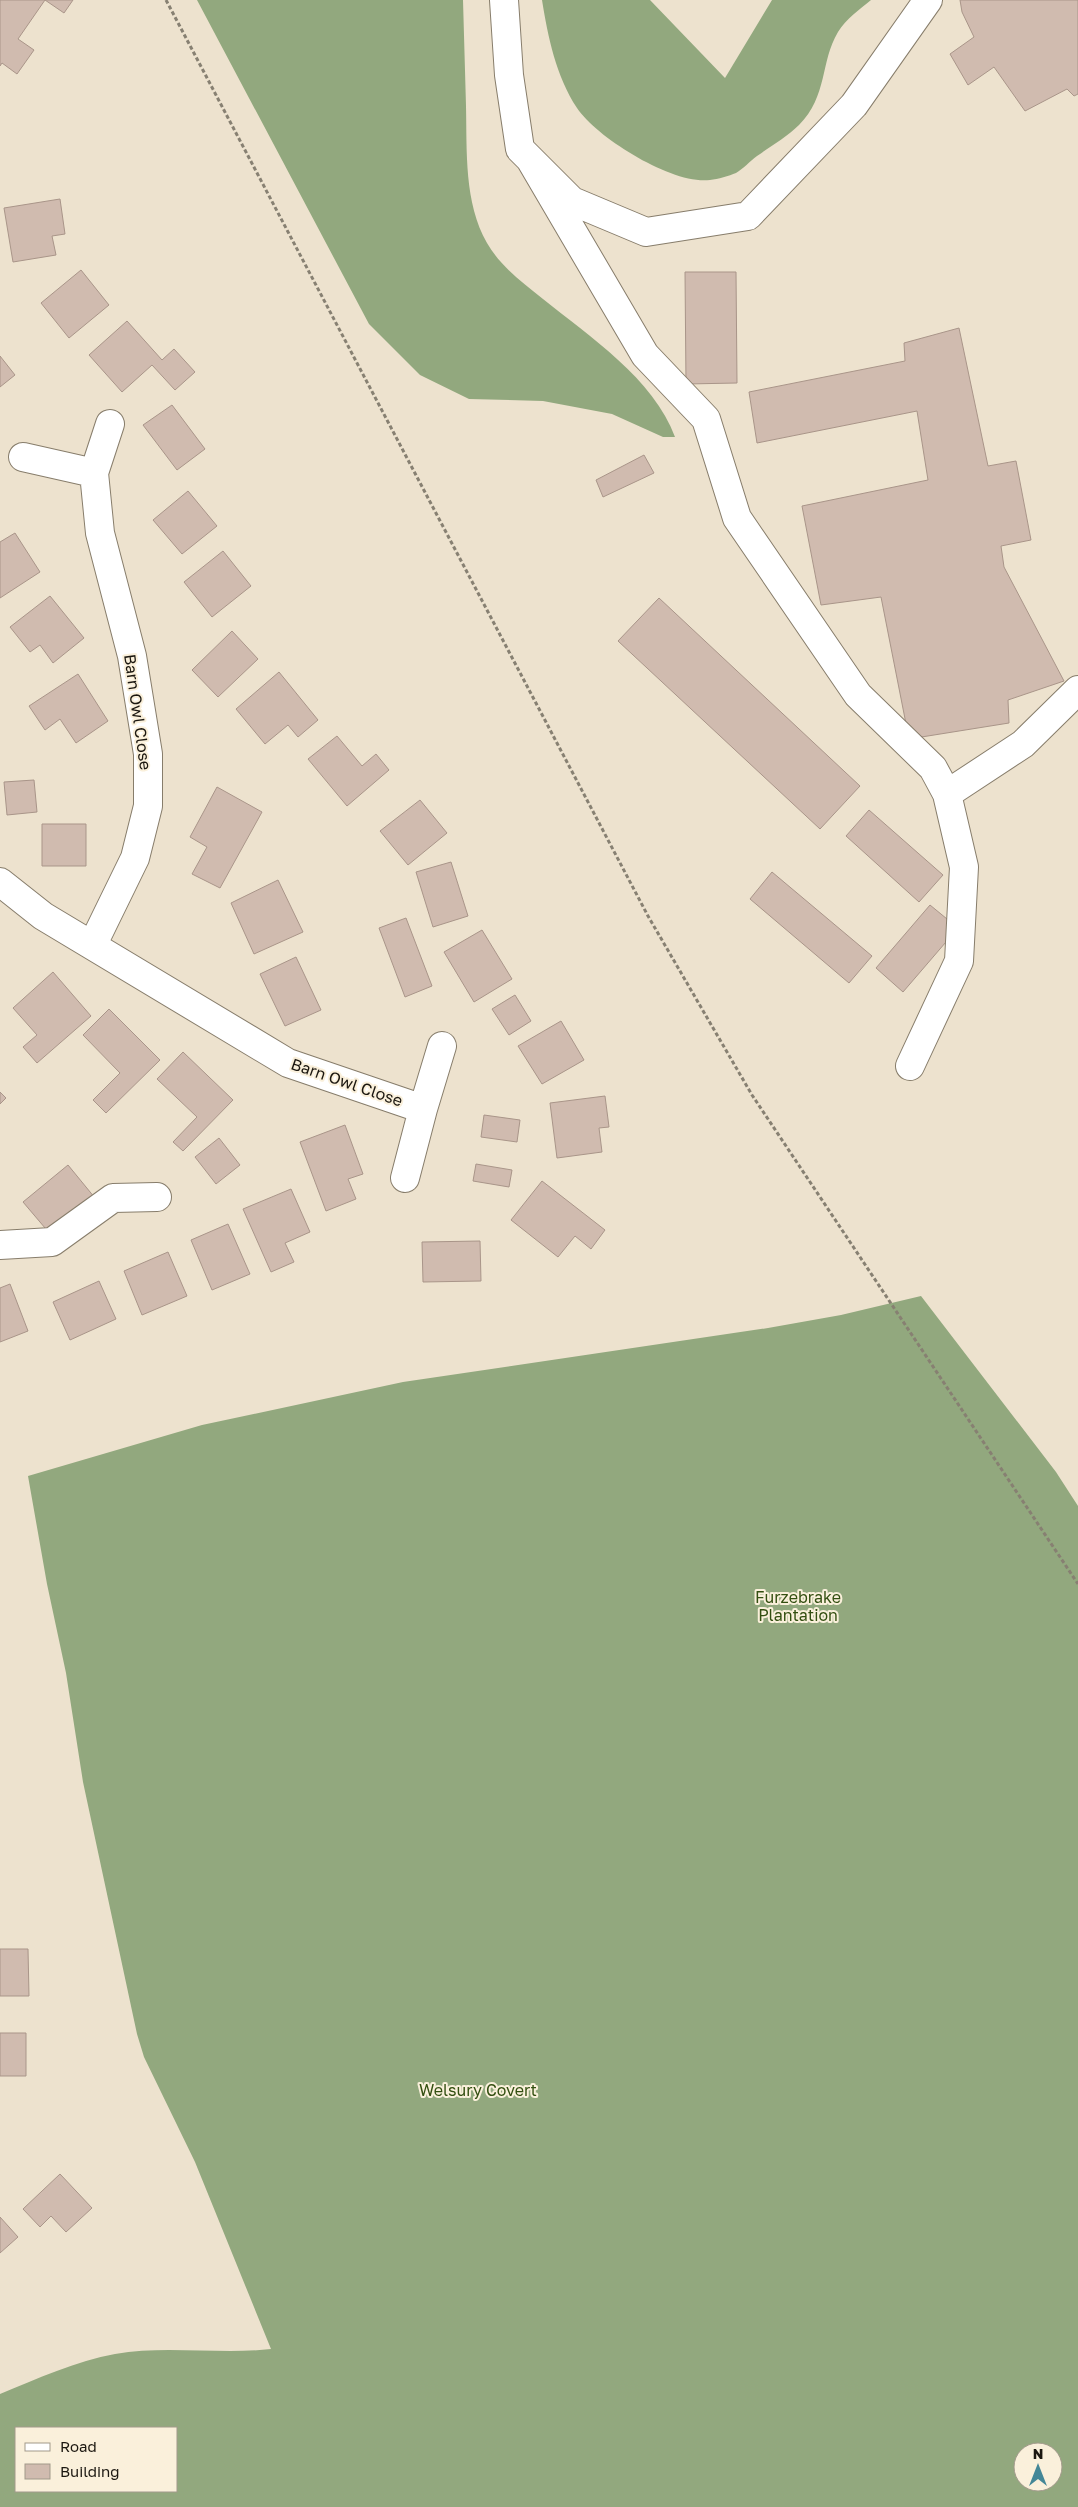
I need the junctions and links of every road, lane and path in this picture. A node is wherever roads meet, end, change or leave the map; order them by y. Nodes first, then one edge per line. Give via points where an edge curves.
1 (166, 0) edge
2 (504, 0) edge
3 (928, 0) edge
4 (530, 159) junction
5 (110, 424) dead end
6 (23, 457) dead end
7 (94, 472) junction
8 (1078, 690) edge
9 (947, 794) junction
10 (0, 882) edge
11 (93, 944) junction
12 (442, 1046) dead end
13 (910, 1066) dead end
14 (423, 1109) junction
15 (405, 1178) dead end
16 (157, 1197) dead end
17 (0, 1245) edge
18 (1078, 1584) edge

1 - 18 path via 648,916 752,1095
2 - 4 street via 508,75 520,149
3 - 4 street via 854,105 748,216 646,232 572,202
4 - 9 street via 645,355 706,419 737,518 858,695 933,768
5 - 7 street, Barn Owl Close
6 - 7 street
7 - 11 street, Barn Owl Close via 100,533 132,656 145,734 148,806 135,858
8 - 9 street via 1023,744
9 - 13 street via 964,867 959,961
10 - 11 street, Barn Owl Close via 43,916
11 - 14 street, Barn Owl Close via 288,1063
12 - 14 street, Barn Owl Close
14 - 15 street, Barn Owl Close
16 - 17 street via 113,1198 52,1242

